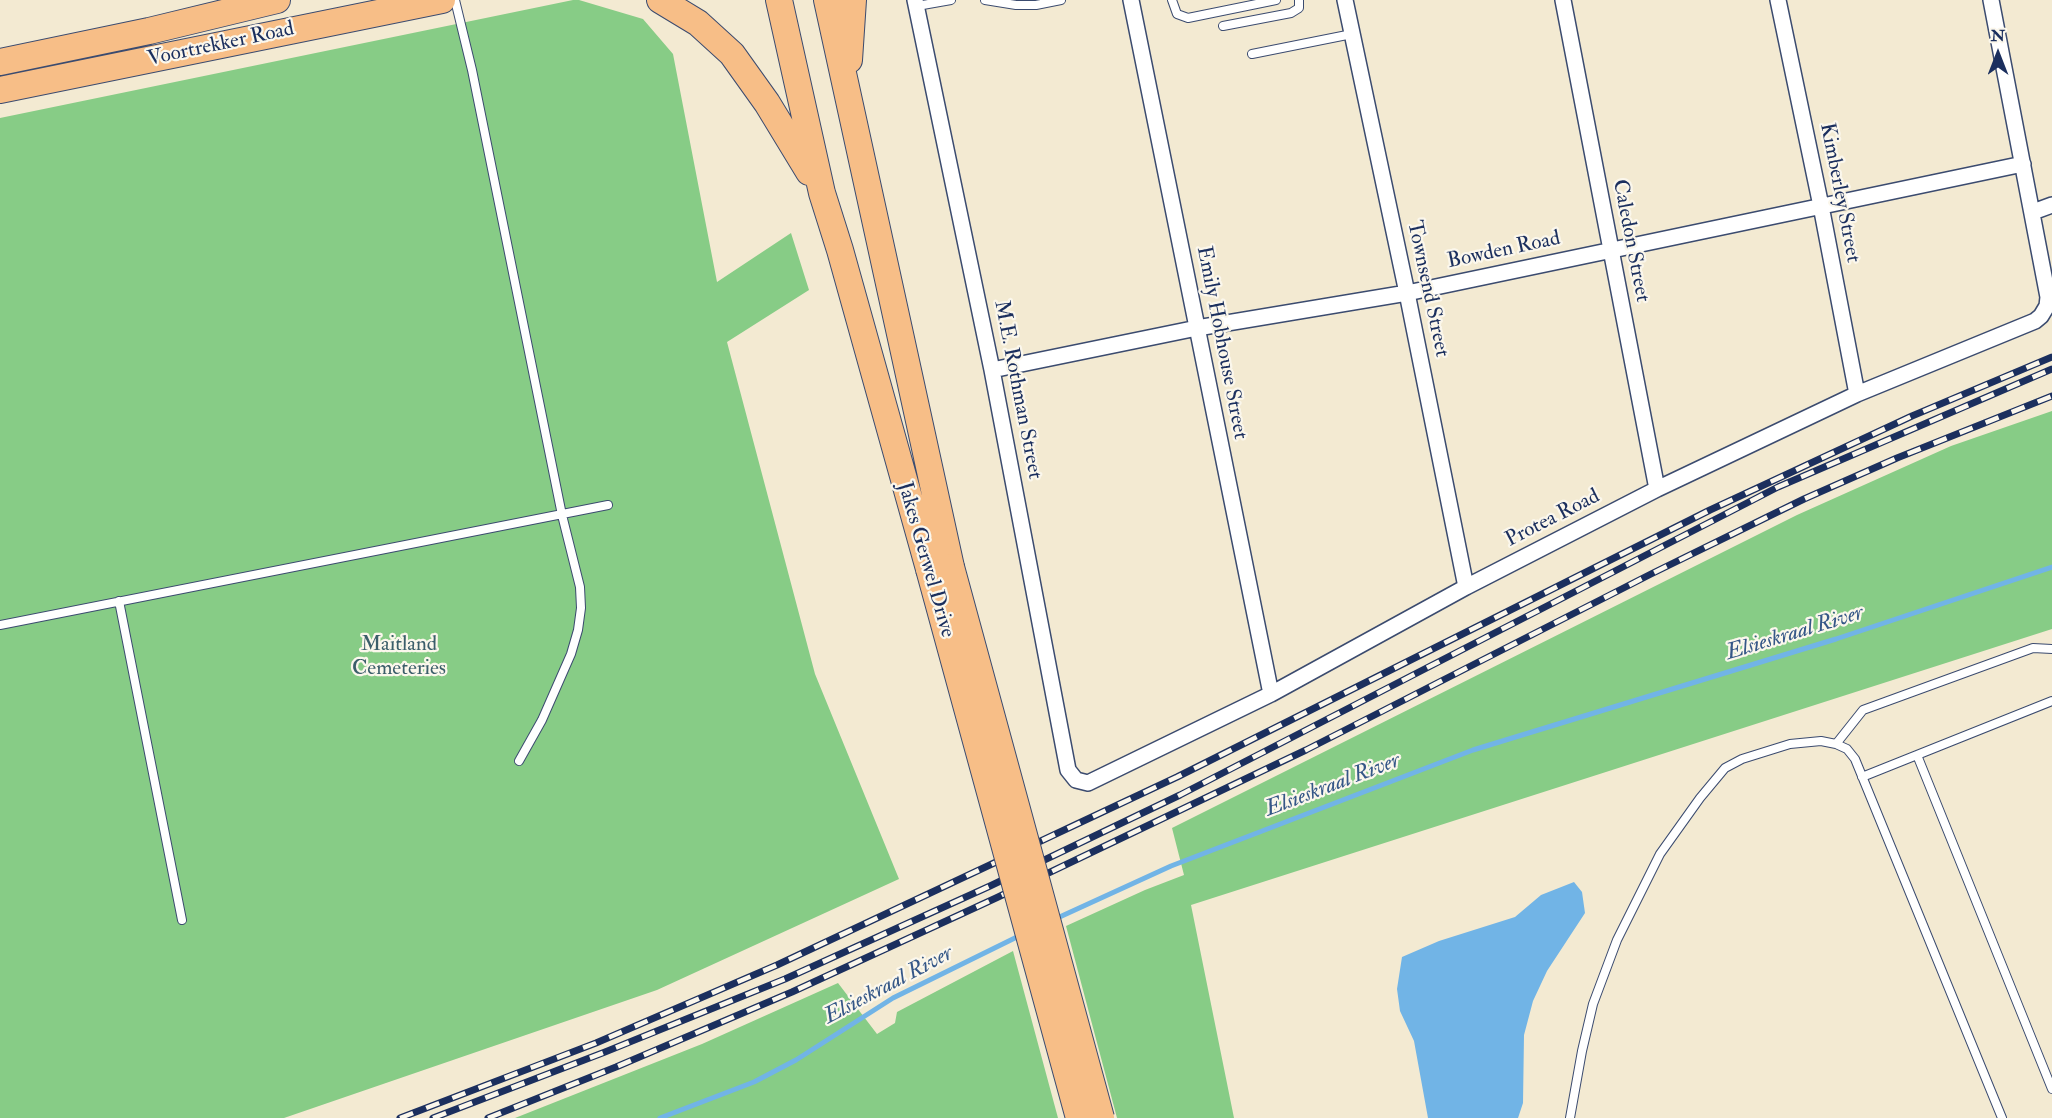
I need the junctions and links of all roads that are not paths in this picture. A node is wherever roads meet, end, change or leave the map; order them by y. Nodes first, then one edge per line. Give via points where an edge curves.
1 (277, 0) edge
2 (442, 0) edge
3 (455, 0) edge
4 (660, 0) edge
5 (780, 0) edge
6 (827, 0) edge
7 (853, 0) edge
8 (951, 0) edge
9 (984, 0) edge
10 (1060, 0) edge
11 (1131, 0) edge
12 (1172, 0) edge
13 (1276, 0) edge
14 (1299, 0) edge
15 (1345, 0) edge
16 (1563, 0) edge
17 (1778, 0) edge
18 (1991, 0) edge
19 (916, 3) edge
20 (1223, 26) dead end
21 (1352, 34) junction
22 (1252, 54) dead end
23 (0, 62) edge
24 (847, 89) junction
25 (0, 90) edge
26 (2023, 164) junction
27 (822, 193) junction
28 (2052, 205) edge
29 (1821, 206) junction
30 (2032, 212) junction
31 (1611, 250) junction
32 (1407, 293) junction
33 (1197, 328) junction
34 (992, 370) junction
35 (1857, 394) junction
36 (1657, 489) junction
37 (608, 505) dead end
38 (562, 514) junction
39 (940, 568) junction
40 (1466, 587) junction
41 (119, 601) junction
42 (0, 625) edge
43 (2052, 649) edge
44 (1270, 694) junction
45 (2052, 701) edge
46 (1836, 744) junction
47 (1917, 755) junction
48 (519, 761) dead end
49 (1863, 777) junction
50 (1082, 783) joint
51 (182, 920) dead end
52 (2052, 1089) edge
53 (1079, 1118) edge
54 (1101, 1118) edge
55 (1570, 1118) edge
56 (2002, 1118) edge

1 - 23 main road, Voortrekker Road
2 - 25 main road, Voortrekker Road
3 - 38 lane
4 - 27 main road via 698,23 732,54
5 - 27 main road, Jakes Gerwel Drive
6 - 24 main road, Jakes Gerwel Drive
7 - 24 main road
8 - 19 lane
9 - 10 lane via 1016,5
11 - 33 street, Emily Hobhouse Street
12 - 13 lane via 1177,14 1188,18
14 - 20 lane via 1299,8 1291,14
15 - 21 street, Townsend Street
16 - 31 street, Caledon Street
17 - 29 street, Kimberley Street
18 - 26 street
19 - 34 street, M.E. Rothman Street
21 - 22 lane
21 - 32 street, Townsend Street
24 - 39 main road, Jakes Gerwel Drive
26 - 29 street, Bowden Road
26 - 30 street
27 - 39 main road, Jakes Gerwel Drive
28 - 30 street
29 - 31 street, Bowden Road
29 - 35 street, Kimberley Street
30 - 35 street, Protea Road via 2048,297 2045,311 2035,321
31 - 32 street, Bowden Road
31 - 36 street, Caledon Street
32 - 33 street, Bowden Road
32 - 40 street, Townsend Street
33 - 34 street, Bowden Road
33 - 44 street, Emily Hobhouse Street
34 - 50 street, M.E. Rothman Street via 1068,770
35 - 36 street, Protea Road
36 - 40 street, Protea Road
37 - 38 lane
38 - 41 lane
38 - 48 lane via 580,587 578,630 556,690
39 - 53 main road, Jakes Gerwel Drive, bridge
39 - 54 main road, Jakes Gerwel Drive, bridge
40 - 44 street, Protea Road
41 - 42 lane
41 - 51 lane
43 - 46 lane via 2033,648 1863,710
44 - 50 street, Protea Road via 1095,782
45 - 47 lane
46 - 49 lane via 1847,749
46 - 55 lane via 1804,741 1742,759 1725,768 1660,854 1617,940 1593,1004
47 - 49 lane
47 - 52 lane
49 - 56 lane

